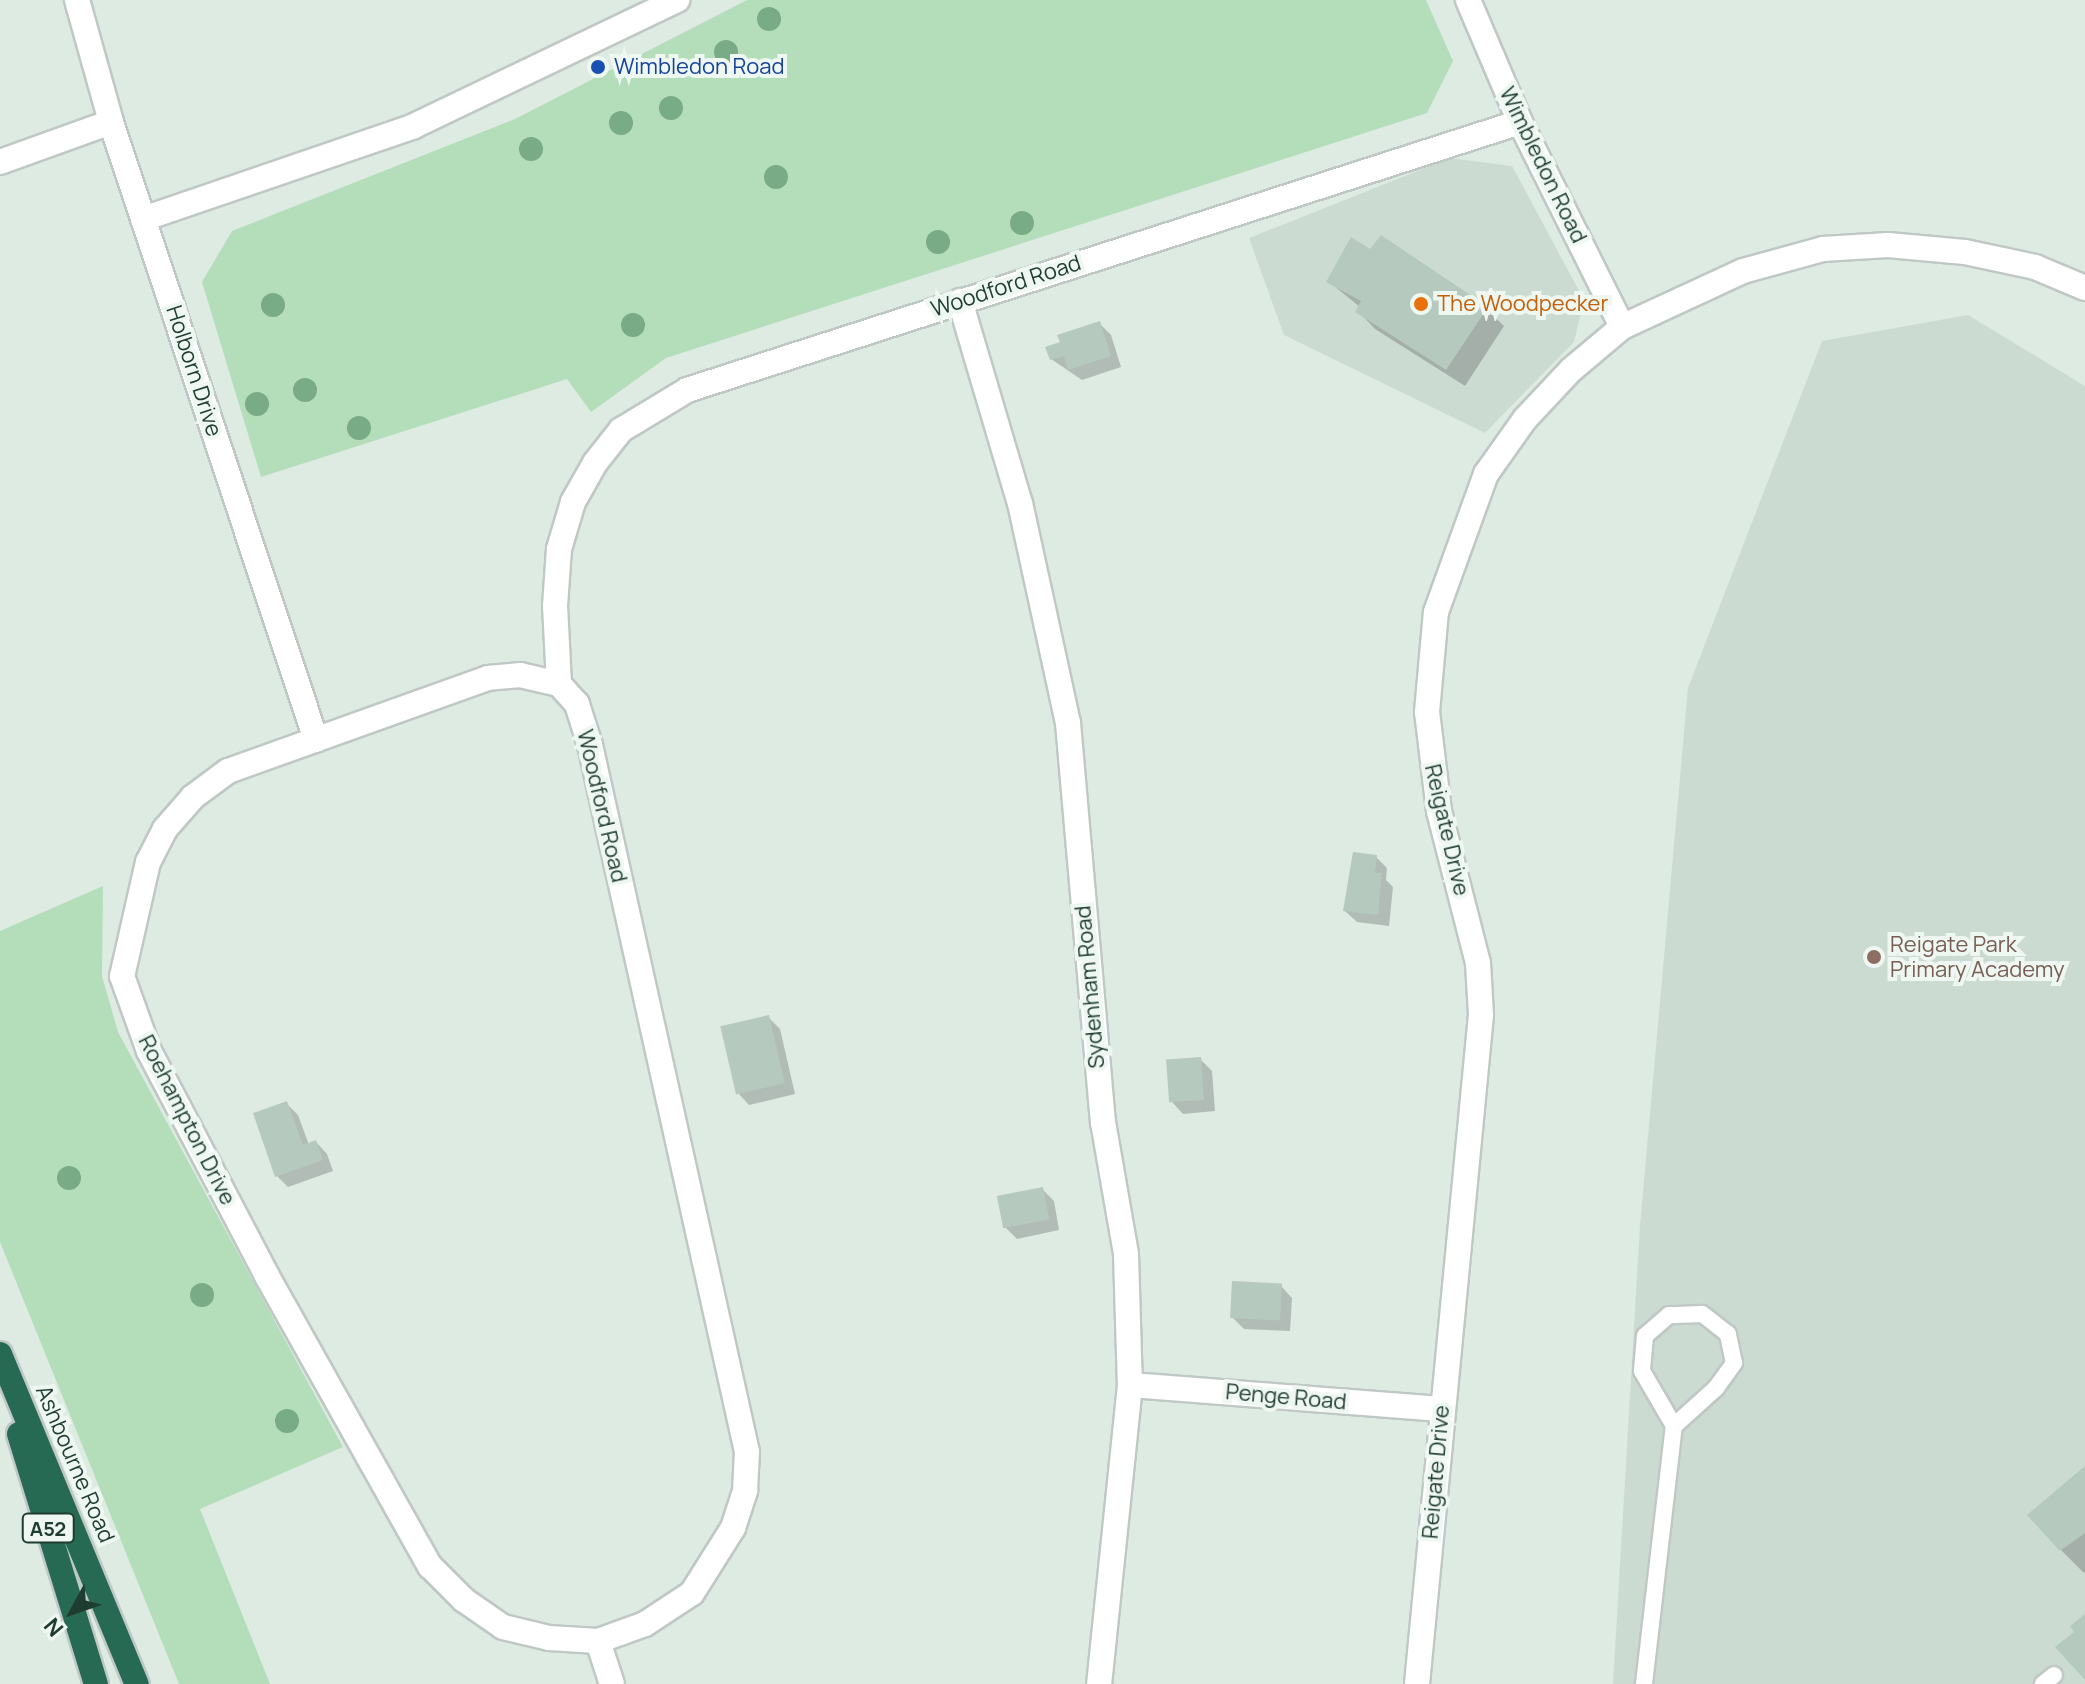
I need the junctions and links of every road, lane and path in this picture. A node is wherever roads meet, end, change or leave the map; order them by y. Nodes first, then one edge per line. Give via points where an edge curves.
1 (77, 0) edge
2 (677, 0) edge
3 (1468, 0) edge
4 (638, 8) edge
5 (111, 122) junction
6 (1520, 122) junction
7 (0, 162) edge
8 (143, 219) junction
9 (2085, 288) edge
10 (960, 301) junction
11 (1622, 327) junction
12 (559, 684) junction
13 (316, 740) junction
14 (0, 1354) edge
15 (0, 1371) edge
16 (1130, 1385) junction
17 (1442, 1409) junction
18 (1674, 1426) junction
19 (598, 1641) junction
20 (96, 1684) edge
21 (137, 1684) edge
22 (612, 1684) edge
23 (1099, 1684) edge
24 (1417, 1684) edge
25 (1644, 1684) edge

1 - 5 street, Holborn Drive
2 - 4 street
3 - 6 street, Wimbledon Road
4 - 8 street via 414,126
5 - 7 street
5 - 8 street, Holborn Drive
6 - 10 street, Woodford Road
6 - 11 street, Wimbledon Road
8 - 13 street, Holborn Drive
9 - 11 street, Reigate Drive via 2035,267 1965,252 1888,245 1823,249 1743,271
10 - 12 street, Woodford Road via 687,390 621,430 573,502 559,549
10 - 16 street, Sydenham Road via 1020,503 1068,723 1103,1122 1126,1254
11 - 17 street, Reigate Drive via 1525,419 1486,474 1436,612 1427,712 1430,760 1478,963 1481,1015
12 - 13 street, Roehampton Drive via 521,675 488,678
12 - 19 street, Woodford Road via 577,704 590,745 747,1452 745,1490 733,1528 692,1593 645,1624
13 - 19 street, Roehampton Drive via 228,771 193,797 165,829 135,900 122,976 155,1064 430,1566 464,1600 503,1627 549,1638
14 - 21 highway, Ashbourne Road / A52
15 - 20 highway, Ashbourne Road / A52
16 - 17 street, Penge Road
16 - 23 street, Sydenham Road
17 - 24 street, Reigate Drive
18 - 18 lane via 1642,1371 1645,1336 1669,1315 1702,1314 1728,1334 1734,1363 1716,1388
18 - 25 lane
19 - 22 street

